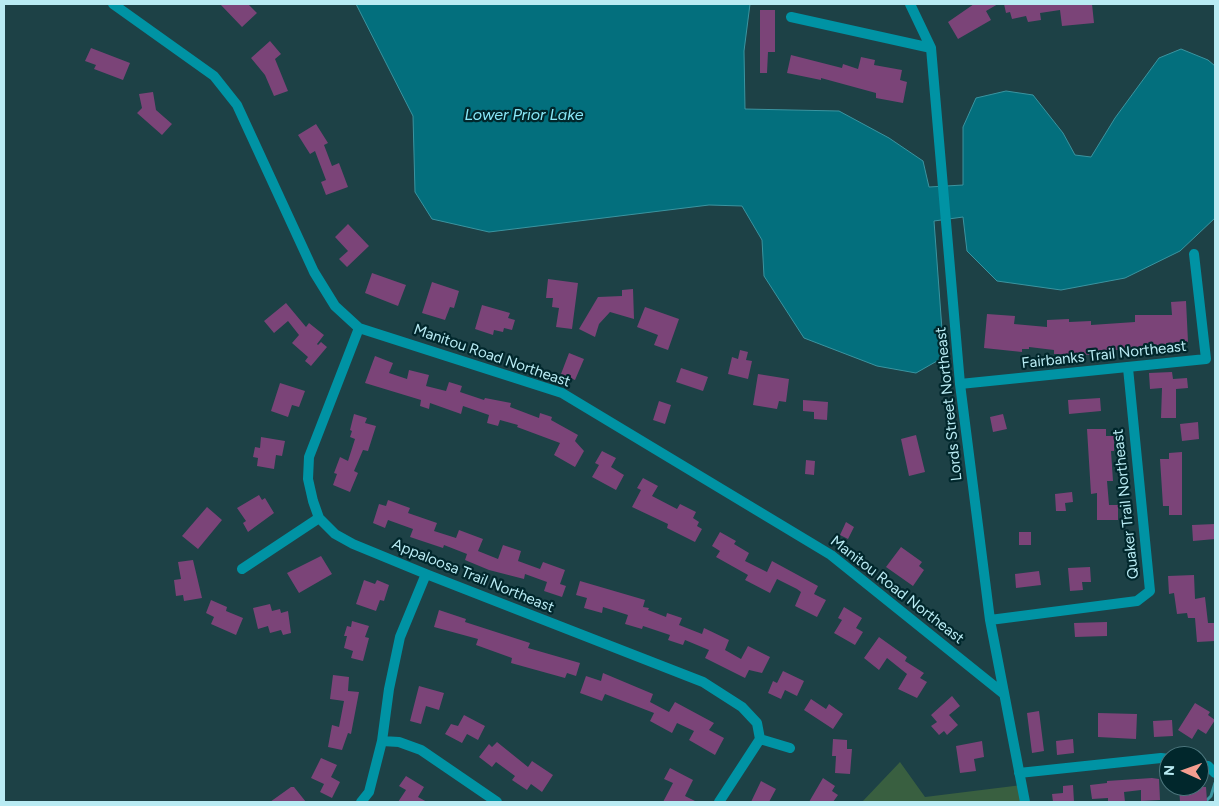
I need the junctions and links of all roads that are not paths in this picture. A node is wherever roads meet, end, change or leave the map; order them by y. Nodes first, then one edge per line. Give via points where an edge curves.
1 (113, 4) edge
2 (910, 4) edge
3 (791, 17) dead end
4 (931, 48) junction
5 (1194, 254) dead end
6 (359, 328) junction
7 (1128, 368) junction
8 (960, 384) junction
9 (319, 518) junction
10 (242, 569) dead end
11 (426, 574) junction
12 (990, 620) junction
13 (1004, 694) junction
14 (760, 739) junction
15 (382, 741) junction
16 (790, 748) dead end
17 (1159, 758) edge
18 (1019, 772) junction
19 (361, 802) edge
20 (497, 802) edge
21 (719, 802) edge
22 (1025, 802) edge

1 - 6 street, Manitou Road Northeast via 214,76 237,105 314,272 335,306
2 - 4 street, Lords Street Northeast
3 - 4 street
4 - 8 street, Lords Street Northeast
5 - 7 street, Fairbanks Trail Northeast via 1206,359
6 - 9 street via 309,457 308,479
6 - 13 street, Manitou Road Northeast via 562,393 830,555
7 - 8 street, Fairbanks Trail Northeast
7 - 12 street, Quaker Trail Northeast via 1150,591 1137,601
8 - 12 street, Lords Street Northeast
9 - 10 street
9 - 11 street, Appaloosa Trail Northeast via 335,534 353,544
11 - 14 street, Appaloosa Trail Northeast via 703,682 742,707 757,722
11 - 15 street via 400,637
12 - 13 street, Lords Street Northeast
13 - 18 street, Lords Street Northeast
14 - 16 street
14 - 21 street
15 - 19 street via 369,792
15 - 20 street via 399,742 422,750
17 - 18 street
18 - 22 street, Lords Street Northeast

